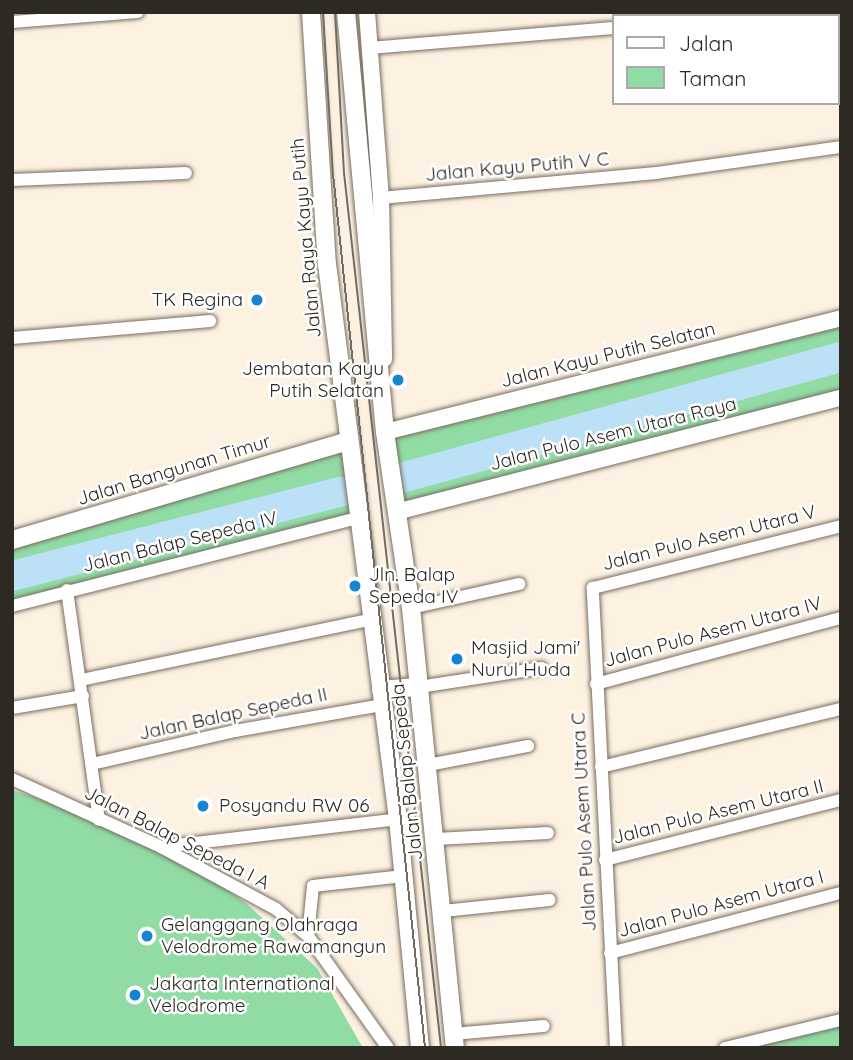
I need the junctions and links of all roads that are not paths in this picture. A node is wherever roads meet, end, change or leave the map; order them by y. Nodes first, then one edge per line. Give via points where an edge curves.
1 (138, 12) edge
2 (311, 12) edge
3 (346, 12) edge
4 (368, 12) edge
5 (12, 22) edge
6 (612, 28) edge
7 (369, 48) junction
8 (841, 147) edge
9 (186, 173) dead end
10 (12, 180) edge
11 (381, 198) junction
12 (841, 318) edge
13 (210, 321) dead end
14 (12, 338) edge
15 (382, 393) junction
16 (841, 398) edge
17 (386, 441) junction
18 (348, 442) junction
19 (357, 510) junction
20 (396, 512) junction
21 (841, 526) edge
22 (12, 540) edge
23 (519, 584) dead end
24 (67, 590) junction
25 (592, 594) joint
26 (12, 607) edge
27 (411, 608) junction
28 (841, 618) edge
29 (373, 619) junction
30 (542, 668) dead end
31 (81, 680) junction
32 (596, 684) junction
33 (419, 687) junction
34 (83, 696) junction
35 (382, 698) junction
36 (12, 708) edge
37 (841, 709) edge
38 (528, 746) dead end
39 (92, 764) junction
40 (428, 765) junction
41 (601, 768) junction
42 (12, 779) edge
43 (841, 800) edge
44 (99, 820) junction
45 (398, 820) junction
46 (548, 834) dead end
47 (436, 839) junction
48 (161, 847) junction
49 (605, 860) junction
50 (403, 876) junction
51 (841, 893) edge
52 (549, 900) dead end
53 (443, 911) junction
54 (308, 936) junction
55 (610, 953) junction
56 (841, 1020) edge
57 (544, 1026) dead end
58 (454, 1041) edge
59 (388, 1048) edge
60 (420, 1048) edge
61 (616, 1048) edge
62 (725, 1048) edge

1 - 5 street
2 - 18 main road, Jalan Raya Kayu Putih via 327,264
3 - 15 main road
4 - 7 street
6 - 7 street
7 - 11 street
8 - 11 street, Jalan Kayu Putih V C via 656,173
9 - 10 street
11 - 15 street via 387,320
12 - 17 street, Jalan Kayu Putih Selatan
13 - 14 street
15 - 17 main road
16 - 20 street, Jalan Pulo Asem Utara Raya
17 - 20 main road, Jalan Balap Sepeda
18 - 19 main road, Jalan Raya Kayu Putih
18 - 22 main road, Jalan Bangunan Timur
19 - 24 street, Jalan Balap Sepeda IV
19 - 29 main road, Jalan Balap Sepeda
20 - 27 main road, Jalan Balap Sepeda
21 - 25 street, Jalan Pulo Asem Utara V via 599,584
23 - 27 street
24 - 26 street, Jalan Balap Sepeda IV
24 - 31 street
25 - 32 street, Jalan Pulo Asem Utara C
27 - 33 main road, Jalan Balap Sepeda
28 - 32 street, Jalan Pulo Asem Utara IV
29 - 31 street
29 - 35 main road, Jalan Balap Sepeda
30 - 33 street
31 - 34 street
32 - 41 street, Jalan Pulo Asem Utara C
33 - 35 main road
33 - 40 main road, Jalan Balap Sepeda
34 - 36 street
34 - 39 street
35 - 39 street, Jalan Balap Sepeda II
35 - 45 main road, Jalan Balap Sepeda
37 - 41 street
38 - 40 street
39 - 44 street
40 - 47 main road, Jalan Balap Sepeda
41 - 49 street, Jalan Pulo Asem Utara C
42 - 44 street, Jalan Balap Sepeda I A
43 - 49 street, Jalan Pulo Asem Utara II
44 - 48 street, Jalan Balap Sepeda I A
45 - 48 street
45 - 50 main road, Jalan Balap Sepeda
46 - 47 street
47 - 53 main road, Jalan Balap Sepeda
48 - 54 street, Jalan Balap Sepeda I A via 276,909
49 - 55 street, Jalan Pulo Asem Utara C
50 - 54 street via 313,886
50 - 60 main road, Jalan Balap Sepeda
51 - 55 street, Jalan Pulo Asem Utara I
52 - 53 street
53 - 58 main road, Jalan Balap Sepeda
54 - 59 street, Jalan Balap Sepeda I A
55 - 61 street, Jalan Pulo Asem Utara C
56 - 62 street
57 - 58 street

